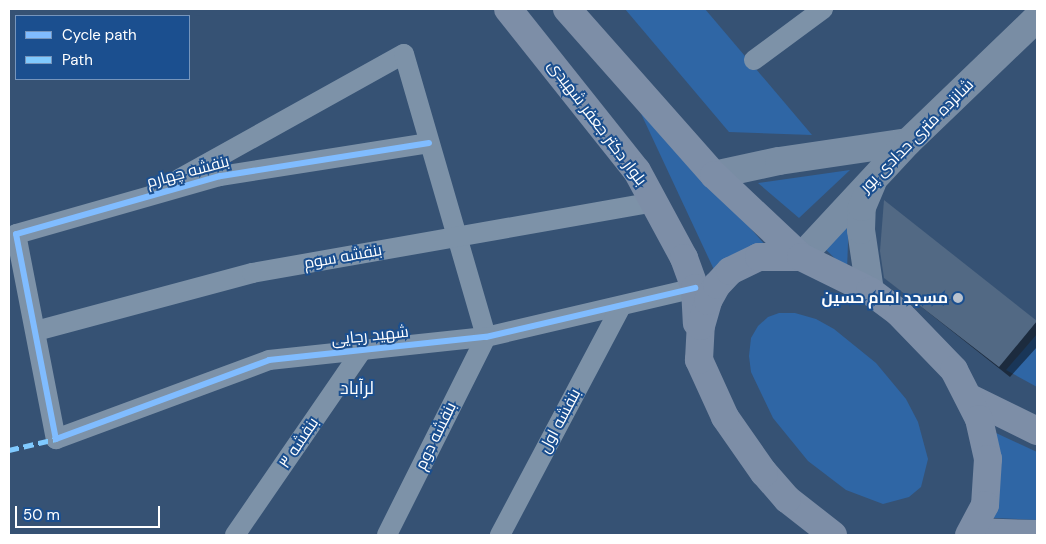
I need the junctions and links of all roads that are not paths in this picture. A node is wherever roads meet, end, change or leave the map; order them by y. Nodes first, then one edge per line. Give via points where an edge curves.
1 (508, 9) edge
2 (567, 9) edge
3 (823, 9) edge
4 (1030, 17) edge
5 (754, 60) dead end
6 (908, 142) junction
7 (430, 143) junction
8 (714, 175) junction
9 (875, 176) junction
10 (149, 196) junction
11 (654, 202) junction
12 (456, 236) junction
13 (801, 257) junction
14 (695, 288) junction
15 (870, 292) junction
16 (620, 306) junction
17 (36, 332) junction
18 (486, 337) junction
19 (362, 350) junction
20 (700, 360) junction
21 (970, 398) junction
22 (1037, 431) edge
23 (970, 534) edge
24 (1037, 534) edge
25 (235, 535) edge
26 (387, 535) edge
27 (500, 535) edge
28 (833, 535) edge

1 - 11 main road, بلوار دکتر جعفر شهیدی via 637,171
2 - 8 main road
3 - 5 street
4 - 6 street, شانزده متری حدادی پور
6 - 8 street via 779,161
6 - 9 street, شانزده متری حدادی پور
7 - 10 street, بنفشه چهارم via 220,176
7 - 10 street via 404,54
7 - 12 street
8 - 13 main road
9 - 13 street, شانزده متری حدادی پور
9 - 15 street via 862,207 861,230
10 - 17 street, بنفشه چهارم via 16,234
11 - 12 street, بنفشه سوم
11 - 14 main road, بلوار دکتر جعفر شهیدی
12 - 17 street, بنفشه سوم via 252,273
12 - 18 street
13 - 15 main road
13 - 20 main road via 759,257 730,271 708,301 701,326
14 - 16 street, شهید رجایی
14 - 20 main road, بلوار دکتر جعفر شهیدی
15 - 21 main road via 899,313 933,346 954,370
16 - 18 street, شهید رجایی
16 - 27 street, بنفشه اول
17 - 19 street, شهید رجایی via 56,439 269,360
18 - 19 street, شهید رجایی
18 - 26 street, بنفشه دوم
19 - 25 street, بنفشه ۳
20 - 28 main road via 725,417 764,473 787,499
21 - 22 main road
21 - 23 main road via 979,419 988,458 985,505
23 - 24 main road

